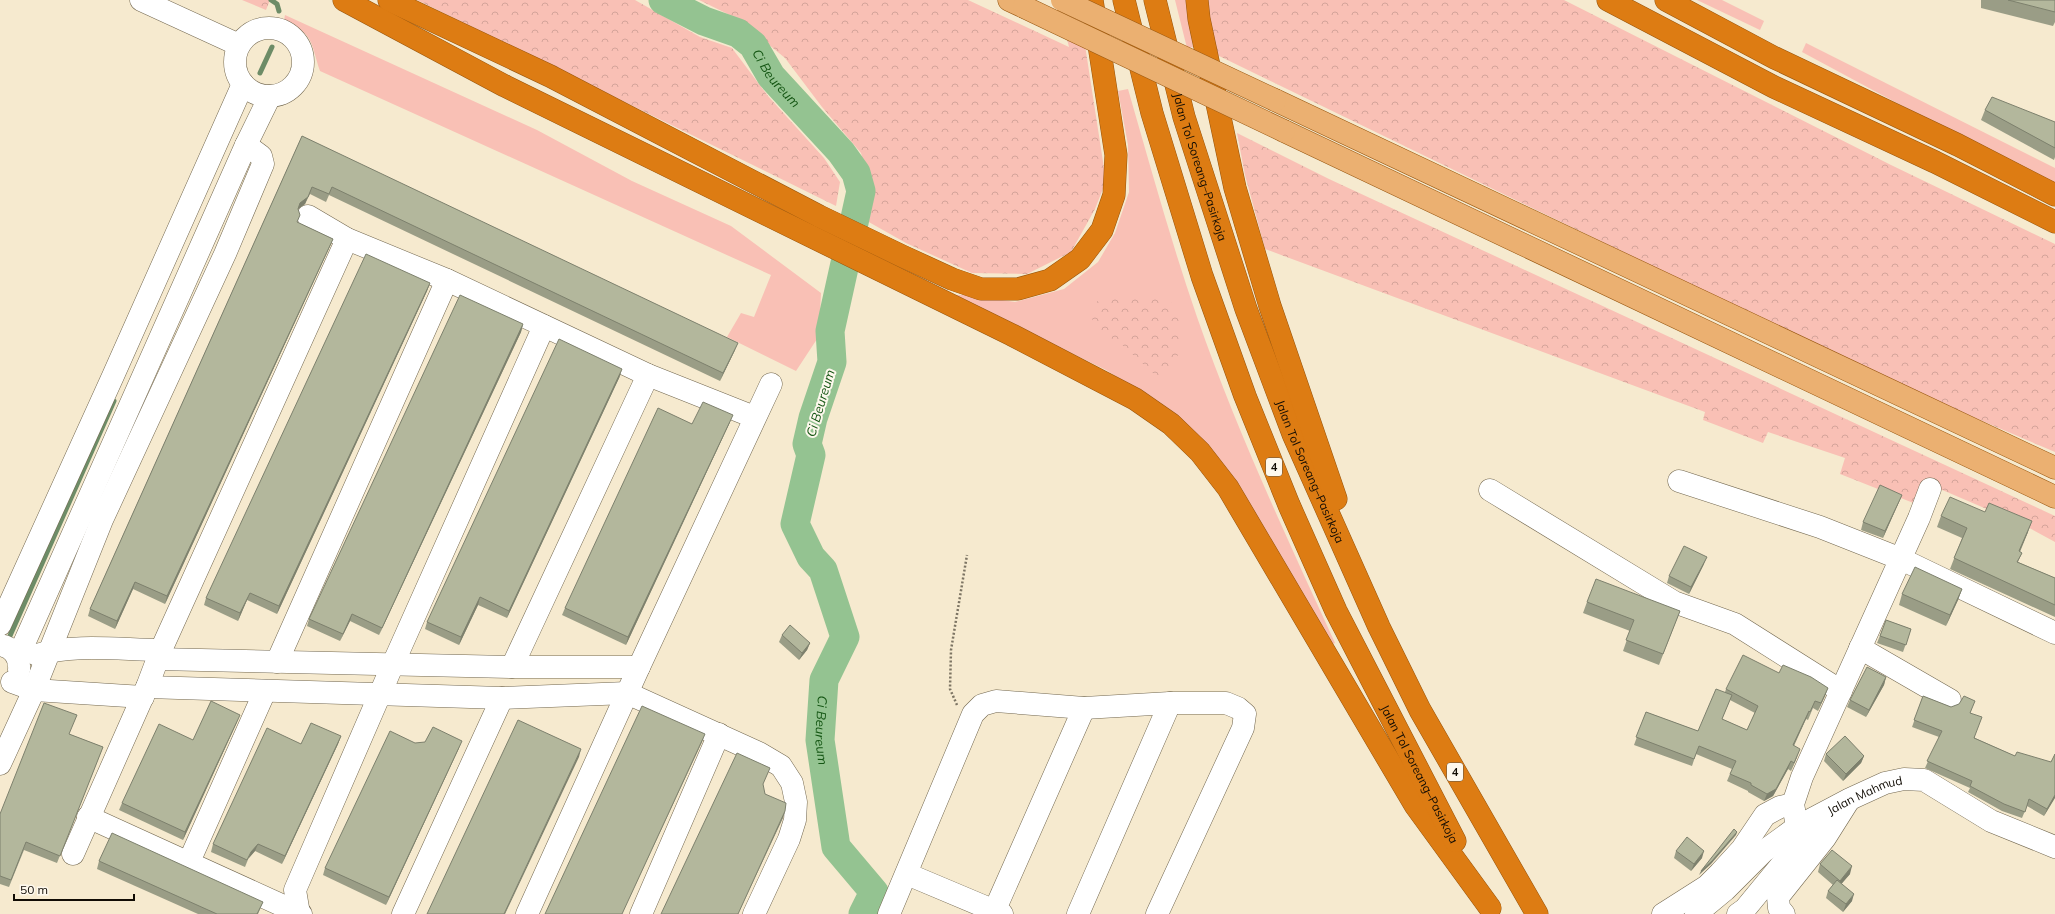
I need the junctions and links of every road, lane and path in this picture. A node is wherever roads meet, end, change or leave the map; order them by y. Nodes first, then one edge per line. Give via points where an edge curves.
1 (141, 0) edge
2 (178, 0) edge
3 (344, 0) edge
4 (389, 0) edge
5 (1062, 0) edge
6 (1092, 0) edge
7 (1124, 0) edge
8 (1155, 0) edge
9 (1197, 0) edge
10 (1608, 0) edge
11 (1666, 0) edge
12 (1017, 4) edge
13 (244, 39) junction
14 (243, 84) junction
15 (270, 96) junction
16 (246, 145) junction
17 (2055, 195) edge
18 (308, 216) dead end
19 (2055, 222) edge
20 (347, 239) junction
21 (447, 280) junction
22 (544, 326) junction
23 (145, 374) junction
24 (648, 375) junction
25 (165, 384) junction
26 (771, 384) dead end
27 (754, 417) junction
28 (2055, 468) edge
29 (1679, 482) dead end
30 (1930, 489) dead end
31 (1490, 490) dead end
32 (2055, 497) edge
33 (967, 555) dead end
34 (1901, 559) junction
35 (0, 625) edge
36 (1379, 627) junction
37 (2055, 633) edge
38 (1860, 648) junction
39 (49, 651) junction
40 (159, 655) junction
41 (277, 662) junction
42 (393, 664) junction
43 (512, 667) junction
44 (638, 667) junction
45 (8, 673) edge
46 (34, 690) junction
47 (265, 690) junction
48 (1841, 691) junction
49 (145, 692) junction
50 (381, 693) junction
51 (627, 693) junction
52 (502, 698) junction
53 (1950, 700) dead end
54 (1170, 703) junction
55 (1084, 708) junction
56 (973, 714) junction
57 (719, 734) junction
58 (0, 764) edge
59 (1850, 799) junction
60 (1793, 804) junction
61 (1826, 811) junction
62 (88, 817) junction
63 (1797, 827) junction
64 (2055, 847) edge
65 (73, 854) dead end
66 (188, 864) junction
67 (907, 874) junction
68 (295, 890) junction
69 (269, 908) edge
70 (1492, 911) edge
71 (996, 913) edge
72 (300, 914) edge
73 (403, 914) edge
74 (527, 914) edge
75 (641, 914) edge
76 (754, 914) edge
77 (889, 914) edge
78 (1078, 914) edge
79 (1157, 914) edge
80 (1537, 914) edge
81 (1663, 914) edge
82 (1696, 914) edge
83 (1738, 914) edge
84 (1784, 914) edge

1 - 13 street
2 - 13 street
3 - 70 highway via 512,90 1135,399 1171,424 1200,452 1228,488 1415,805
4 - 6 highway via 550,76 819,216 952,279 981,289 1018,289 1050,280 1080,259 1102,230 1114,195 1116,155
5 - 28 main road, bridge
7 - 70 highway, Jalan Tol Soreang–Pasirkoja / 4 via 1154,120 1202,276 1248,403 1289,505 1336,611
8 - 36 highway, Jalan Tol Soreang–Pasirkoja / 4 via 1184,117 1246,309 1293,434
9 - 36 highway via 1235,188 1270,306
10 - 19 highway via 1774,86
11 - 17 highway via 1775,58 1958,145
12 - 32 main road, bridge
13 - 14 street via 235,58 236,72
13 - 15 street via 262,28 283,30 299,43 304,62 300,79 287,92
14 - 15 street via 255,93
14 - 35 street
15 - 16 street
16 - 23 street
16 - 25 street via 261,156 263,164
18 - 20 street
20 - 21 street
20 - 40 street
21 - 22 street
21 - 41 street
22 - 24 street
22 - 42 street
23 - 25 street
23 - 45 street
24 - 27 street
24 - 43 street
25 - 39 street via 102,520
26 - 27 street
27 - 44 street
29 - 34 street via 1820,528
30 - 34 street
31 - 48 street via 1669,599 1735,624
33 - 56 path via 951,650 950,689 957,705
34 - 37 street
34 - 38 street
36 - 80 highway, Jalan Tol Soreang–Pasirkoja / 4 via 1420,710
38 - 48 street
38 - 53 street
39 - 40 street via 85,649
39 - 45 street
39 - 46 street
40 - 41 street
40 - 49 street
41 - 42 street
42 - 43 street
42 - 50 street
43 - 44 street
44 - 51 street
45 - 46 street
46 - 49 street
46 - 58 street
47 - 49 street
47 - 50 street
47 - 66 street
48 - 60 street via 1802,777
49 - 62 street
50 - 52 street
50 - 68 street
51 - 52 street
51 - 57 street
51 - 74 street
52 - 73 street
54 - 55 street
54 - 78 street
54 - 79 street via 1226,703 1245,714 1243,728
55 - 56 street via 996,701 982,705
55 - 71 street
56 - 67 street
57 - 75 street
57 - 76 street via 781,766 792,782 796,802 795,820 789,839
59 - 61 street, Jalan Mahmud
59 - 64 street, Jalan Mahmud via 1885,783 1904,779 1924,780 1991,821
59 - 84 street via 1825,838 1778,897 1779,908
60 - 63 street
60 - 81 street via 1765,815 1742,849 1707,886
61 - 63 street, Jalan Mahmud
61 - 83 street via 1745,909
62 - 65 street
62 - 66 street
63 - 82 street, Jalan Mahmud via 1764,851 1726,890
66 - 69 street
67 - 71 street
67 - 77 street
68 - 69 street
68 - 72 street
69 - 72 street

